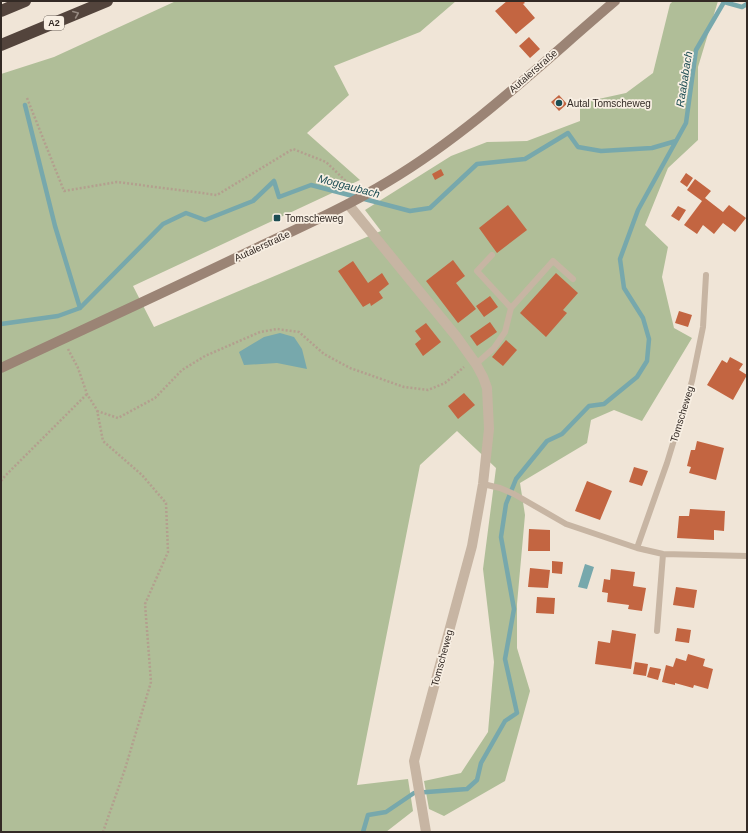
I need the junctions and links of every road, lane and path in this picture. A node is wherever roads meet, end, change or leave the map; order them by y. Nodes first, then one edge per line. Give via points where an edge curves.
1 (25, 1) edge
2 (107, 1) edge
3 (615, 1) edge
4 (1, 11) edge
5 (1, 45) edge
6 (27, 98) dead end
7 (361, 197) junction
8 (348, 204) junction
9 (492, 255) dead end
10 (706, 275) dead end
11 (573, 279) dead end
12 (511, 308) junction
13 (63, 339) junction
14 (474, 362) junction
15 (1, 368) edge
16 (87, 394) junction
17 (97, 410) junction
18 (1, 481) edge
19 (482, 484) junction
20 (637, 548) junction
21 (663, 554) junction
22 (747, 556) edge
23 (657, 631) dead end
24 (104, 831) edge
25 (109, 832) edge
26 (426, 832) edge

1 - 4 highway
5 -> 2 highway, A2
3 - 7 main road, Autalerstraße via 456,135 422,160
6 - 7 path via 64,191 117,182 217,195 293,149 326,162
7 - 8 main road, Autalerstraße
8 - 13 main road, Autalerstraße
8 - 14 street, Tomscheweg via 456,336
9 - 12 lane via 477,270
10 - 20 lane, Tomscheweg via 703,327 692,381
11 - 12 lane via 552,261
12 - 14 lane via 505,332 494,348
13 - 15 main road, Autalerstraße
13 - 16 path via 78,368
14 - 17 path via 445,383 428,390 404,387 350,368 324,354 299,332 277,329 260,332 205,356 182,370 155,398 118,418
14 - 19 street, Tomscheweg via 487,388 488,402 489,429
16 - 17 path
16 - 18 path
17 - 24 path via 103,441 142,475 166,503 168,552 145,604 151,682
19 - 20 lane via 514,494 566,524
19 - 26 street, Tomscheweg via 472,546 414,761
20 - 21 lane
21 - 22 lane
21 - 23 lane
24 - 25 path

